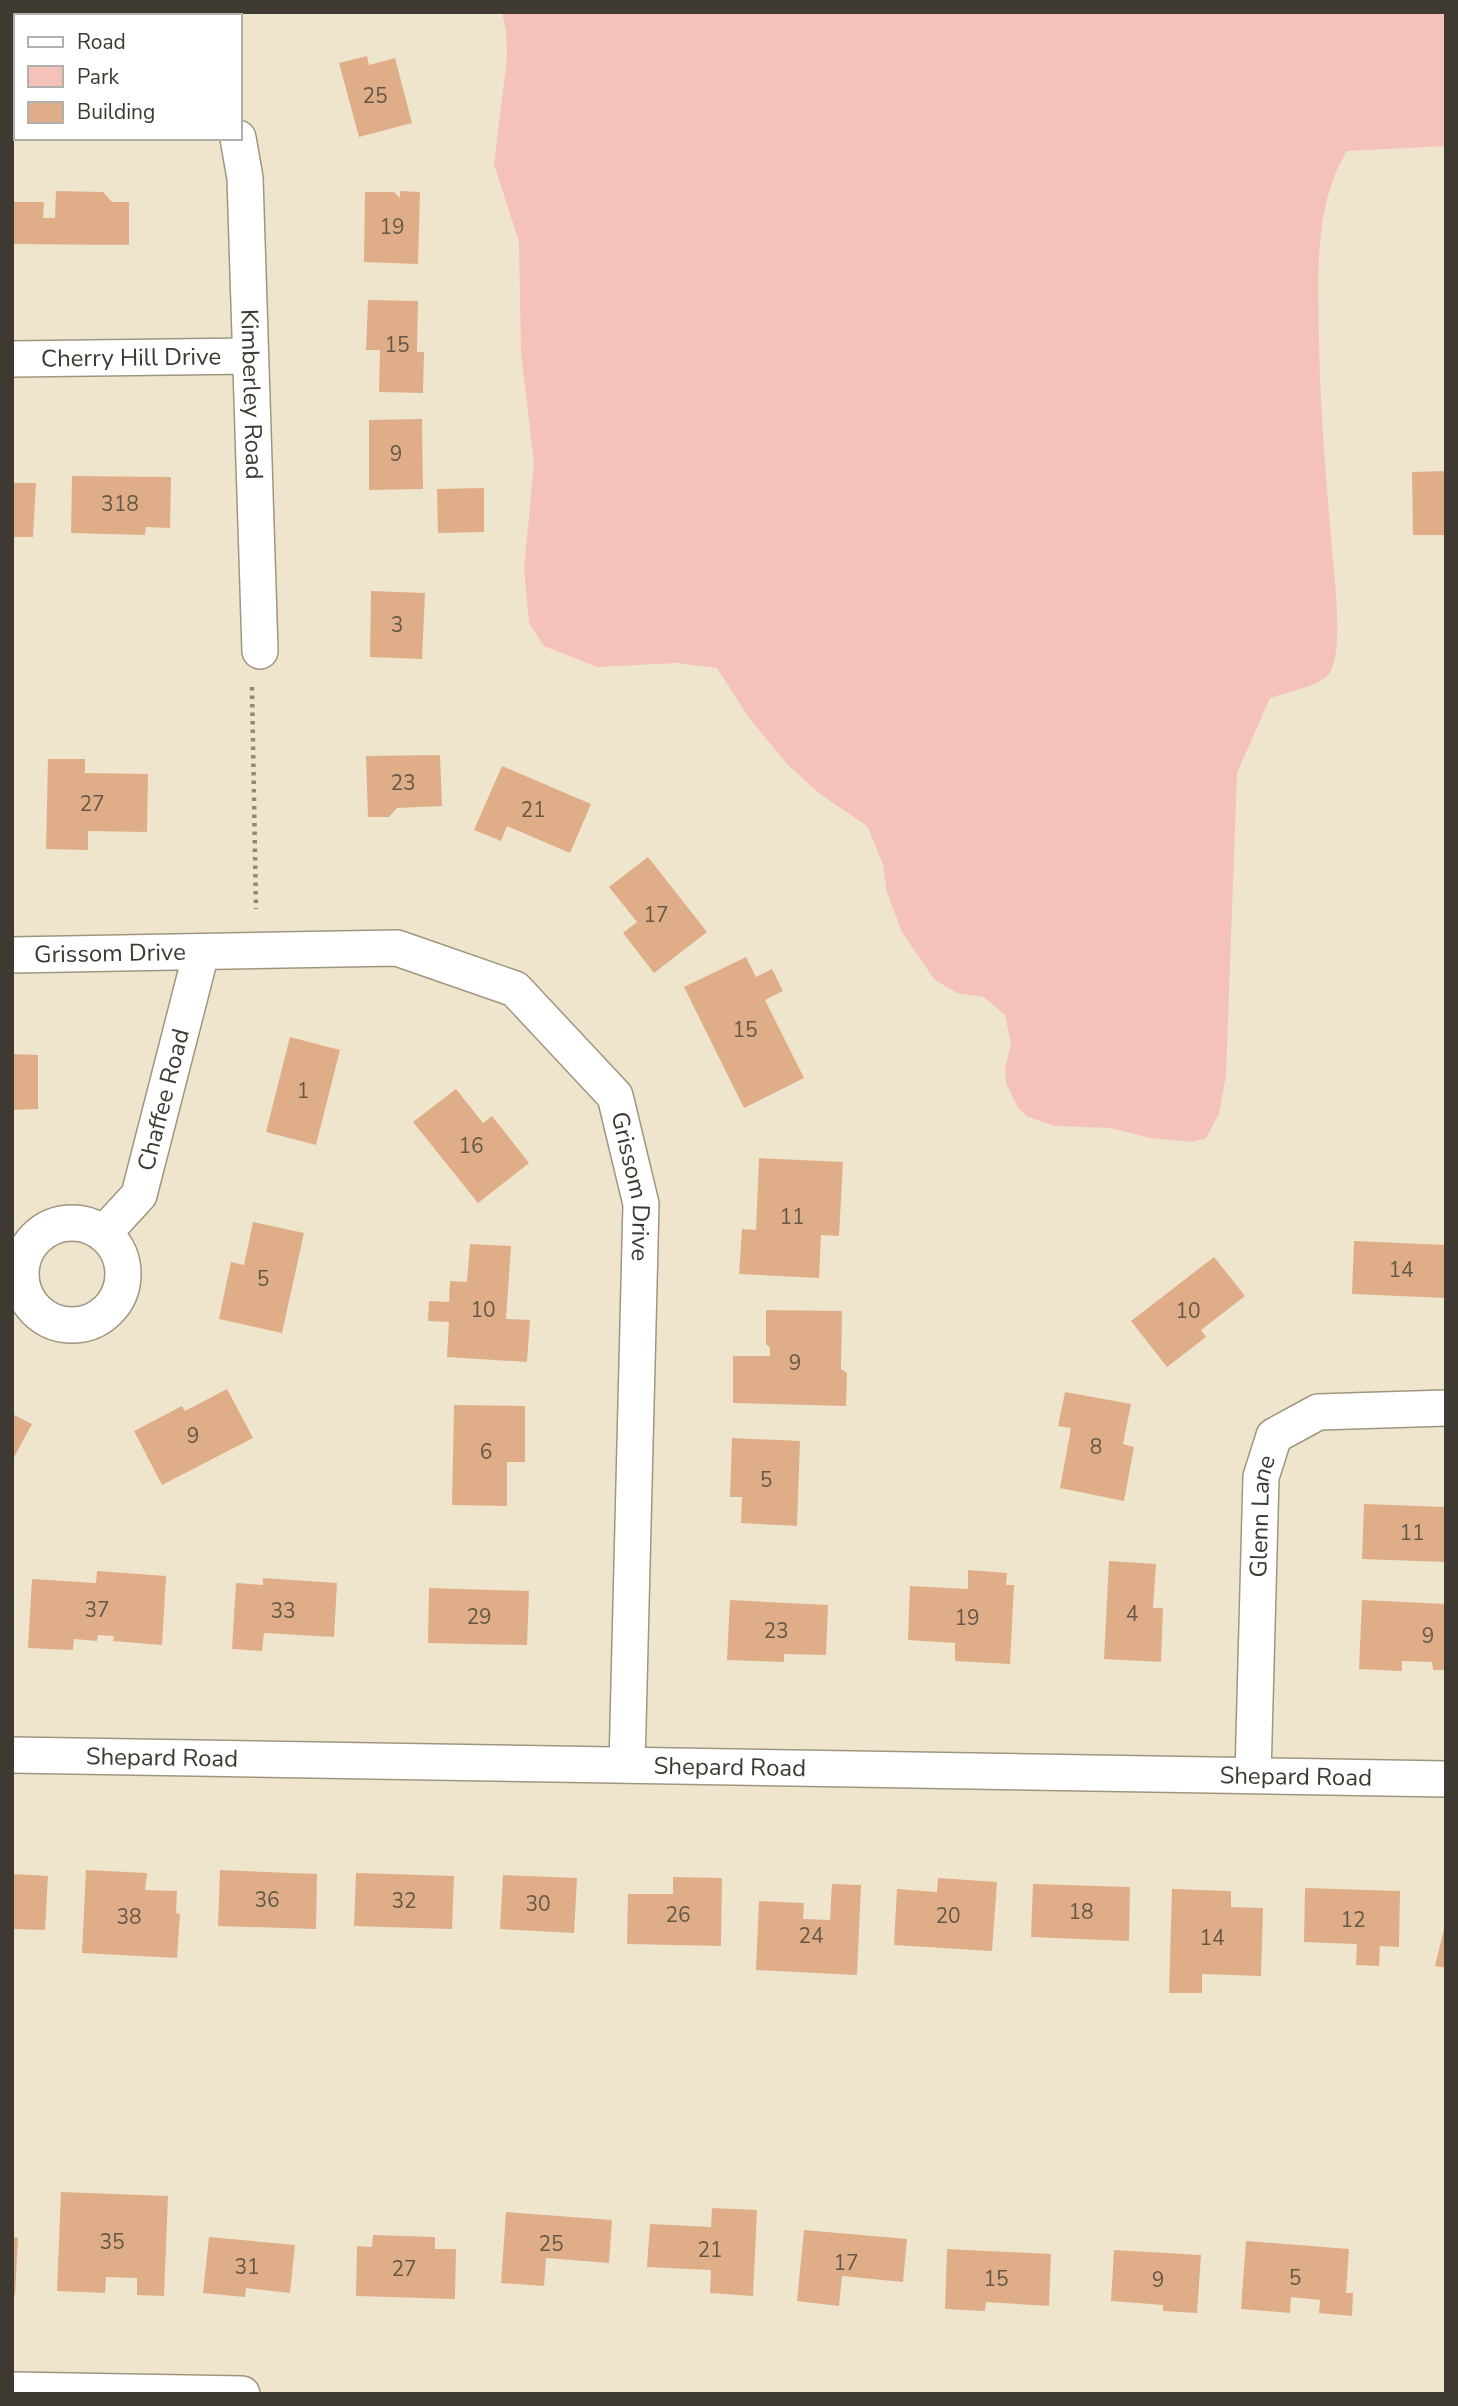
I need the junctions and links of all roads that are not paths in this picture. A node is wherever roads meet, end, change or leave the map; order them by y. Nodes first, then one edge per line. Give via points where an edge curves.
1 (239, 140) edge
2 (250, 356) junction
3 (12, 359) edge
4 (260, 650) road end
5 (201, 953) junction
6 (12, 955) edge
7 (104, 1233) dead end
8 (1446, 1408) edge
9 (12, 1755) edge
10 (627, 1765) junction
11 (1253, 1775) junction
12 (1446, 1779) edge
13 (12, 2390) edge
14 (243, 2394) edge

1 - 2 street, Kimberley Road via 245,178
2 - 3 street, Cherry Hill Drive
2 - 4 street, Kimberley Road
5 - 6 street, Grissom Drive
5 - 7 street, Chaffee Road via 139,1195
5 - 10 street, Grissom Drive via 397,948 502,984 515,989 615,1096 640,1204
8 - 11 street, Glenn Lane via 1318,1412 1274,1436 1261,1477
9 - 10 street, Shepard Road
10 - 11 street, Shepard Road
11 - 12 street, Shepard Road
13 - 14 street

